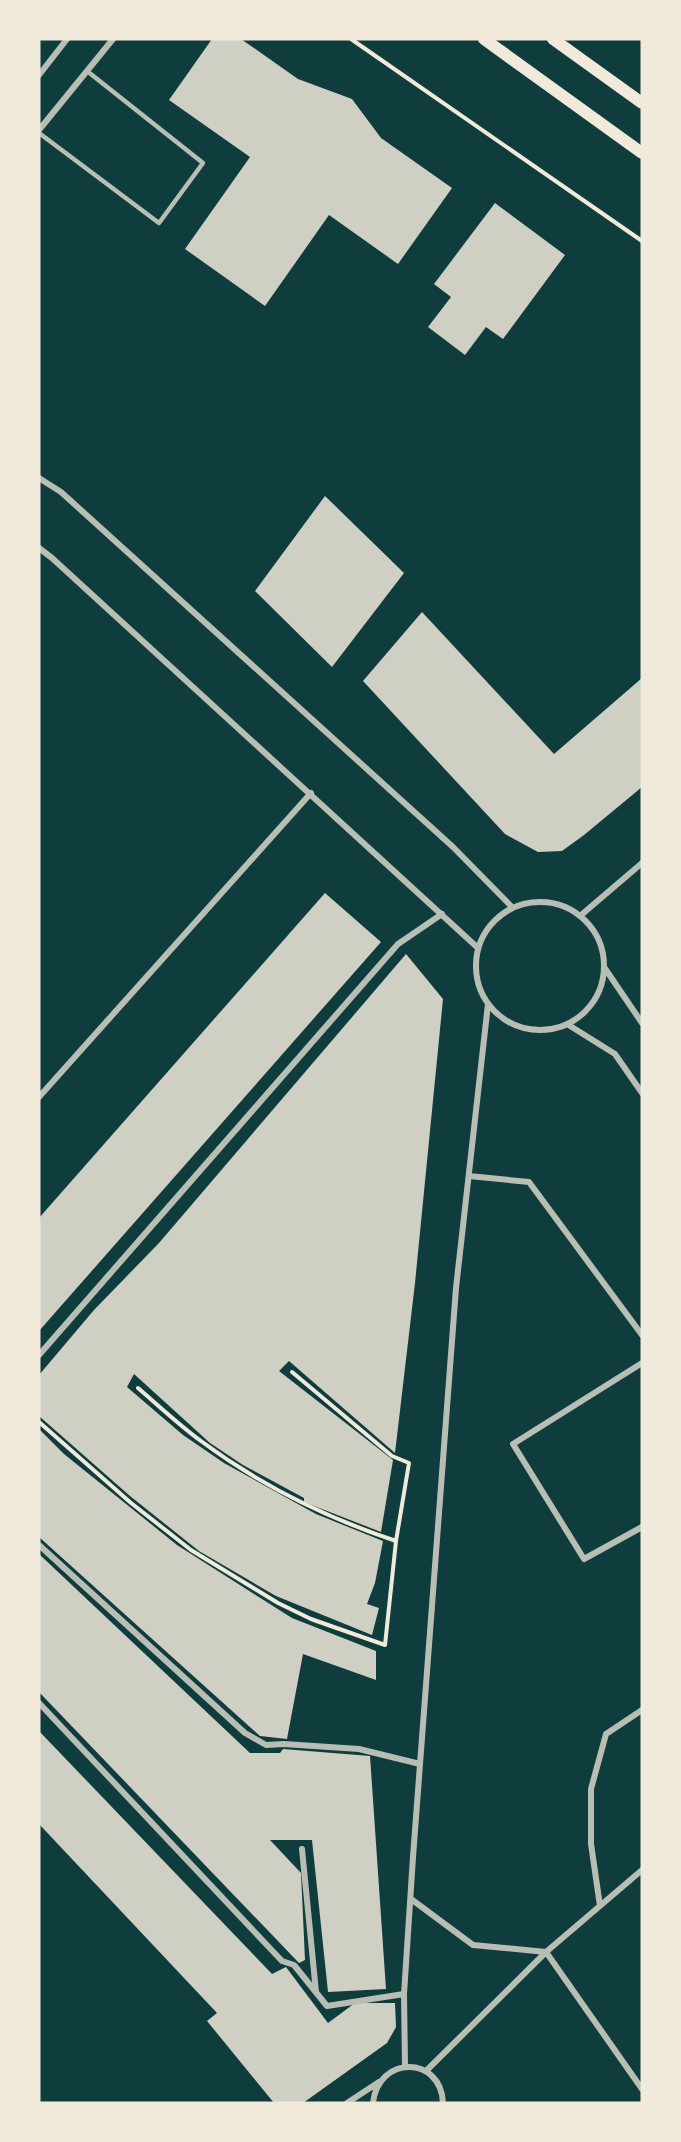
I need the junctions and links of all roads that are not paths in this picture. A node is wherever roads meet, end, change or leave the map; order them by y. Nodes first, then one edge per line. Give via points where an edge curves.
1 (67, 39) edge
2 (113, 39) edge
3 (484, 39) edge
4 (554, 39) edge
5 (87, 71) junction
6 (39, 75) edge
7 (642, 103) edge
8 (39, 131) edge
9 (642, 153) edge
10 (39, 478) edge
11 (39, 548) edge
12 (311, 793) junction
13 (642, 863) edge
14 (512, 908) junction
15 (442, 914) junction
16 (580, 916) junction
17 (478, 948) junction
18 (604, 967) junction
19 (488, 1004) junction
20 (642, 1023) edge
21 (567, 1024) junction
22 (642, 1093) edge
23 (39, 1097) edge
24 (469, 1176) junction
25 (642, 1335) edge
26 (39, 1355) edge
27 (642, 1363) edge
28 (642, 1527) edge
29 (39, 1545) edge
30 (39, 1703) edge
31 (642, 1710) edge
32 (420, 1764) junction
33 (302, 1849) dead end
34 (642, 1870) edge
35 (411, 1899) junction
36 (600, 1906) junction
37 (546, 1952) junction
38 (316, 1992) junction
39 (404, 1994) junction
40 (405, 2066) junction
41 (426, 2071) junction
42 (380, 2081) junction
43 (642, 2089) edge
44 (346, 2103) edge
45 (373, 2103) edge
46 (443, 2103) edge

1 - 6 street
2 - 5 street
3 - 9 main road
4 - 7 main road
5 - 8 street
5 - 8 lane via 203,163 159,223
10 - 14 street via 61,492 222,636 453,847
11 - 12 street
12 - 15 street
12 - 23 street
13 - 16 street
14 - 16 street via 548,902 565,906
14 - 17 street via 490,924
15 - 17 street
15 - 26 street via 398,944
16 - 18 street via 594,930 602,947
17 - 19 street via 479,986
18 - 20 street
18 - 21 street via 600,990 586,1010
19 - 21 street via 504,1019 524,1028 546,1030
19 - 24 street
21 - 22 street via 615,1054
24 - 25 street via 529,1182
24 - 32 street via 456,1288
27 - 28 street via 513,1444 584,1559
29 - 32 street via 245,1733 266,1745 359,1749
30 - 38 street via 282,1961 294,1965
31 - 36 street via 606,1734 591,1790 591,1844
32 - 35 street
33 - 38 street
34 - 36 street
35 - 37 street via 472,1945
35 - 39 street
36 - 37 street
37 - 41 street
37 - 43 street
38 - 39 street via 327,2006
39 - 40 street
40 - 41 street
40 - 42 street
41 - 46 street via 438,2083
42 - 44 street
42 - 45 street

